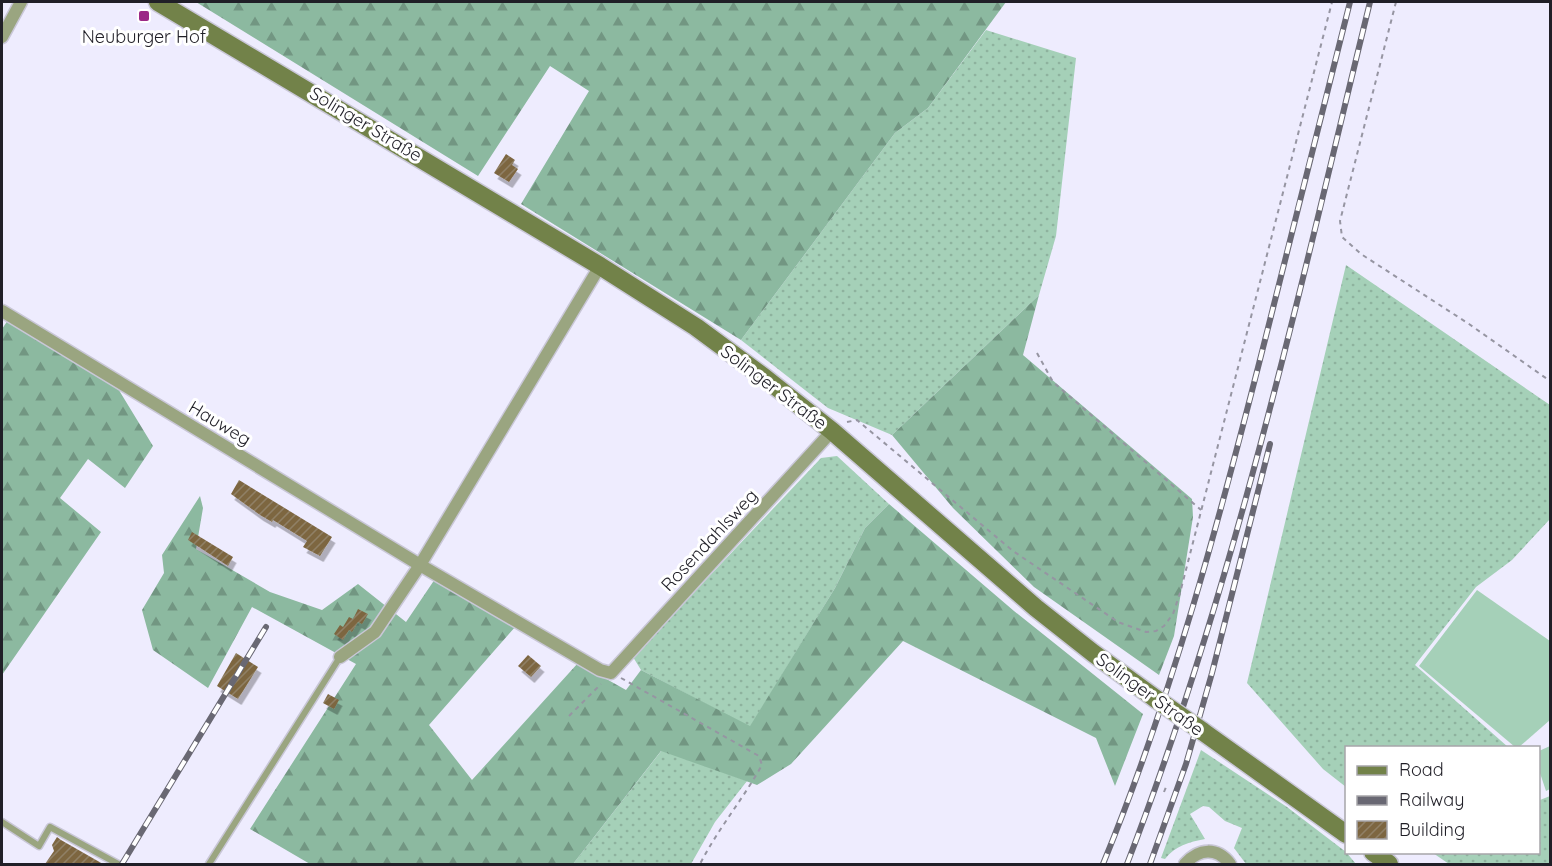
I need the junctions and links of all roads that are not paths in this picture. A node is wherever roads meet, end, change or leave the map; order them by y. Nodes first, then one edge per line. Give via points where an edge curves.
1 (21, 2) edge
2 (158, 2) edge
3 (2, 37) edge
4 (600, 266) junction
5 (2, 311) edge
6 (832, 431) junction
7 (420, 565) junction
8 (340, 657) joint
9 (611, 673) joint
10 (2, 822) edge
11 (1345, 833) edge
12 (1376, 854) edge
13 (118, 864) edge
14 (209, 864) edge
15 (1185, 864) edge
16 (1230, 864) edge
17 (1389, 864) edge

1 - 3 street
2 - 4 main road, Solinger Straße
4 - 6 main road, Solinger Straße via 696,327
4 - 7 street
5 - 7 street, Hauweg
6 - 9 street, Rosendahlsweg
6 - 11 main road, Solinger Straße, bridge via 1093,653
7 - 8 street via 375,632
7 - 9 street, Hauweg
8 - 14 lane
10 - 13 lane via 39,846 50,827
12 - 17 main road
15 - 16 street via 1201,852 1211,851 1221,854

